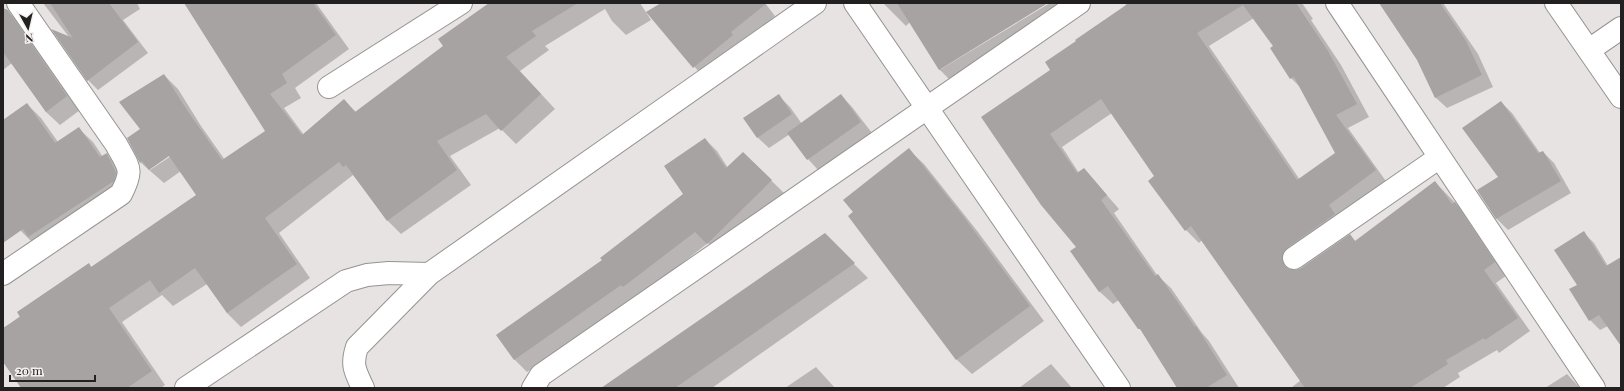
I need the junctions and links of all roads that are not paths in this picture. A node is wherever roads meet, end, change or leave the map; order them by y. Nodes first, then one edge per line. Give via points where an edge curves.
1 (18, 3) edge
2 (461, 3) edge
3 (815, 3) edge
4 (855, 3) edge
5 (1079, 3) edge
6 (1337, 3) edge
7 (1556, 3) edge
8 (1621, 28) edge
9 (1589, 50) junction
10 (329, 86) dead end
11 (1621, 97) edge
12 (926, 108) junction
13 (1440, 157) junction
14 (1294, 258) dead end
15 (3, 274) edge
16 (429, 274) junction
17 (186, 388) edge
18 (363, 388) edge
19 (533, 388) edge
20 (1119, 388) edge
21 (1594, 388) edge

1 - 15 street via 116,144 130,174 121,194
2 - 10 street
3 - 16 street
4 - 12 street
5 - 12 street
6 - 13 street
7 - 9 street
8 - 9 street
9 - 11 street
12 - 19 street via 541,375
12 - 20 street
13 - 14 street
13 - 21 street
16 - 17 street via 389,273 367,275 346,281
16 - 18 street via 357,347 353,358 354,369

